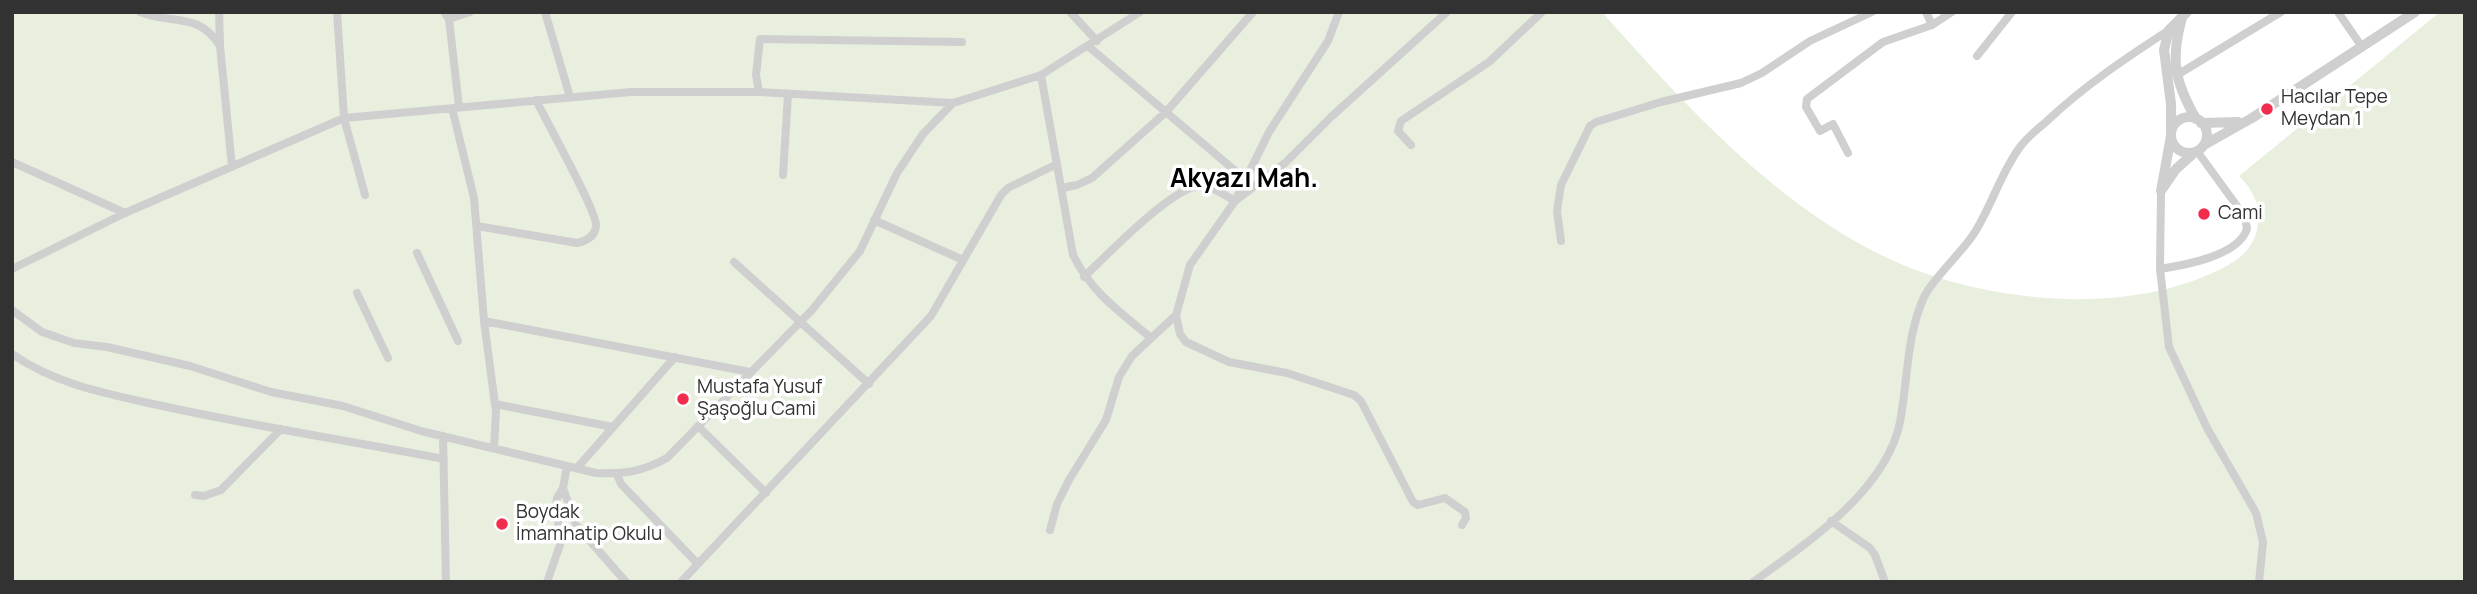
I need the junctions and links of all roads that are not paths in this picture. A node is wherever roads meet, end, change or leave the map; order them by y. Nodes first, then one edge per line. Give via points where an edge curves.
1 (140, 12) edge
2 (219, 12) edge
3 (337, 12) edge
4 (470, 12) edge
5 (545, 12) edge
6 (1070, 12) edge
7 (1140, 12) edge
8 (1253, 12) edge
9 (1339, 12) edge
10 (1447, 12) edge
11 (1542, 12) edge
12 (1872, 12) edge
13 (1926, 12) edge
14 (1952, 12) edge
15 (2012, 12) edge
16 (2281, 12) edge
17 (2338, 12) edge
18 (2415, 12) edge
19 (2185, 15) edge
20 (447, 16) edge
21 (1932, 25) junction
22 (2169, 30) junction
23 (1097, 41) junction
24 (962, 42) dead end
25 (220, 46) junction
26 (1088, 46) junction
27 (2362, 47) junction
28 (1977, 55) dead end
29 (1041, 75) junction
30 (2177, 75) junction
31 (759, 92) junction
32 (788, 95) junction
33 (570, 97) junction
34 (536, 100) junction
35 (953, 103) junction
36 (455, 108) junction
37 (1166, 112) junction
38 (344, 118) junction
39 (2252, 118) junction
40 (2199, 121) junction
41 (2171, 133) junction
42 (1411, 145) dead end
43 (2199, 149) junction
44 (1848, 153) dead end
45 (12, 162) edge
46 (1057, 164) junction
47 (232, 167) junction
48 (783, 175) dead end
49 (1245, 180) junction
50 (1062, 188) junction
51 (2161, 191) junction
52 (365, 195) dead end
53 (1236, 201) junction
54 (125, 213) junction
55 (873, 220) junction
56 (477, 226) junction
57 (1561, 241) dead end
58 (417, 253) dead end
59 (962, 260) junction
60 (734, 262) dead end
61 (12, 268) edge
62 (2160, 269) junction
63 (1084, 277) junction
64 (357, 293) dead end
65 (12, 310) edge
66 (1176, 315) junction
67 (484, 321) junction
68 (799, 323) junction
69 (1151, 338) junction
70 (458, 341) dead end
71 (12, 354) edge
72 (388, 358) dead end
73 (675, 358) junction
74 (750, 372) junction
75 (869, 384) junction
76 (495, 404) junction
77 (698, 426) junction
78 (613, 427) junction
79 (281, 429) junction
80 (443, 436) junction
81 (494, 448) junction
82 (444, 459) junction
83 (567, 466) junction
84 (577, 468) junction
85 (617, 474) junction
86 (564, 488) junction
87 (766, 493) junction
88 (195, 495) dead end
89 (1831, 522) junction
90 (1462, 526) dead end
91 (1050, 530) dead end
92 (698, 564) junction
93 (446, 582) edge
94 (547, 582) edge
95 (626, 582) edge
96 (681, 582) edge
97 (1753, 582) edge
98 (1885, 582) edge
99 (2259, 582) edge

1 - 25 street via 197,23
2 - 25 street
3 - 38 street
4 - 20 street
5 - 33 street
6 - 23 street
7 - 23 street
8 - 37 street
9 - 49 street via 1328,41 1269,132
10 - 53 street via 1285,163
11 - 42 street via 1489,62 1401,121 1398,131
12 - 57 street via 1810,41 1741,83 1661,102 1590,126 1561,185
13 - 21 street
14 - 21 street
15 - 28 street
16 - 30 street
17 - 27 street
18 - 27 street
19 - 22 street
19 - 30 street via 2175,42
20 - 36 street
21 - 44 street via 1883,42 1807,99 1806,107 1820,131 1833,124
22 - 41 street via 2164,50
22 - 89 street via 2114,66 2021,146 1983,220 1926,293 1915,318 1900,424 1884,461 1857,498
23 - 26 street
24 - 31 street via 761,39 756,75
25 - 47 street
26 - 29 street
26 - 37 street
27 - 39 street
29 - 35 street
29 - 46 street
30 - 40 street via 2181,94
31 - 32 street
31 - 33 street
32 - 35 street
32 - 48 street
33 - 34 street
34 - 36 street
34 - 56 street via 585,192 595,231 578,243
35 - 55 street via 923,134
36 - 38 street
36 - 56 street
37 - 49 street
37 - 50 street via 1092,178
38 - 47 street
38 - 52 street
39 - 40 street via 2234,124
39 - 43 street
40 - 41 street via 2184,118
40 - 43 street via 2206,134
41 - 43 street via 2179,150
41 - 51 street
43 - 51 street via 2176,169
43 - 62 street via 2245,217 2247,229 2237,243 2201,262
45 - 54 street
46 - 50 street
46 - 59 street via 1000,195
47 - 54 street
49 - 53 street
50 - 63 street via 1073,255
51 - 62 street
53 - 63 street via 1211,187 1186,190 1163,205
53 - 66 street via 1190,265
54 - 61 street
55 - 59 street
55 - 68 street via 860,251
56 - 67 street
58 - 70 street
59 - 75 street via 931,316
60 - 68 street
62 - 99 street via 2169,347 2207,428 2256,513 2263,542
63 - 69 street
64 - 72 street
65 - 80 street via 43,332 74,343 190,366
66 - 69 street
66 - 90 street via 1186,342 1229,362 1287,373 1354,395 1413,502 1418,505 1445,498 1465,512
67 - 73 street
67 - 76 street
68 - 74 street
68 - 75 street
69 - 91 street via 1119,377 1107,420 1069,480
71 - 79 street via 65,383
73 - 74 street
73 - 78 street
74 - 77 street
75 - 87 street
76 - 78 street
76 - 81 street
77 - 85 street via 667,458 648,469
77 - 87 street
78 - 84 street
79 - 82 street
79 - 88 street via 221,490
80 - 81 street
80 - 82 street
81 - 83 street
82 - 93 street
83 - 84 street
83 - 86 street
84 - 85 street
85 - 92 street via 621,484
86 - 94 street via 556,509 561,542
86 - 95 street via 576,525
87 - 92 street
89 - 97 street
89 - 98 street via 1870,548
92 - 96 street

